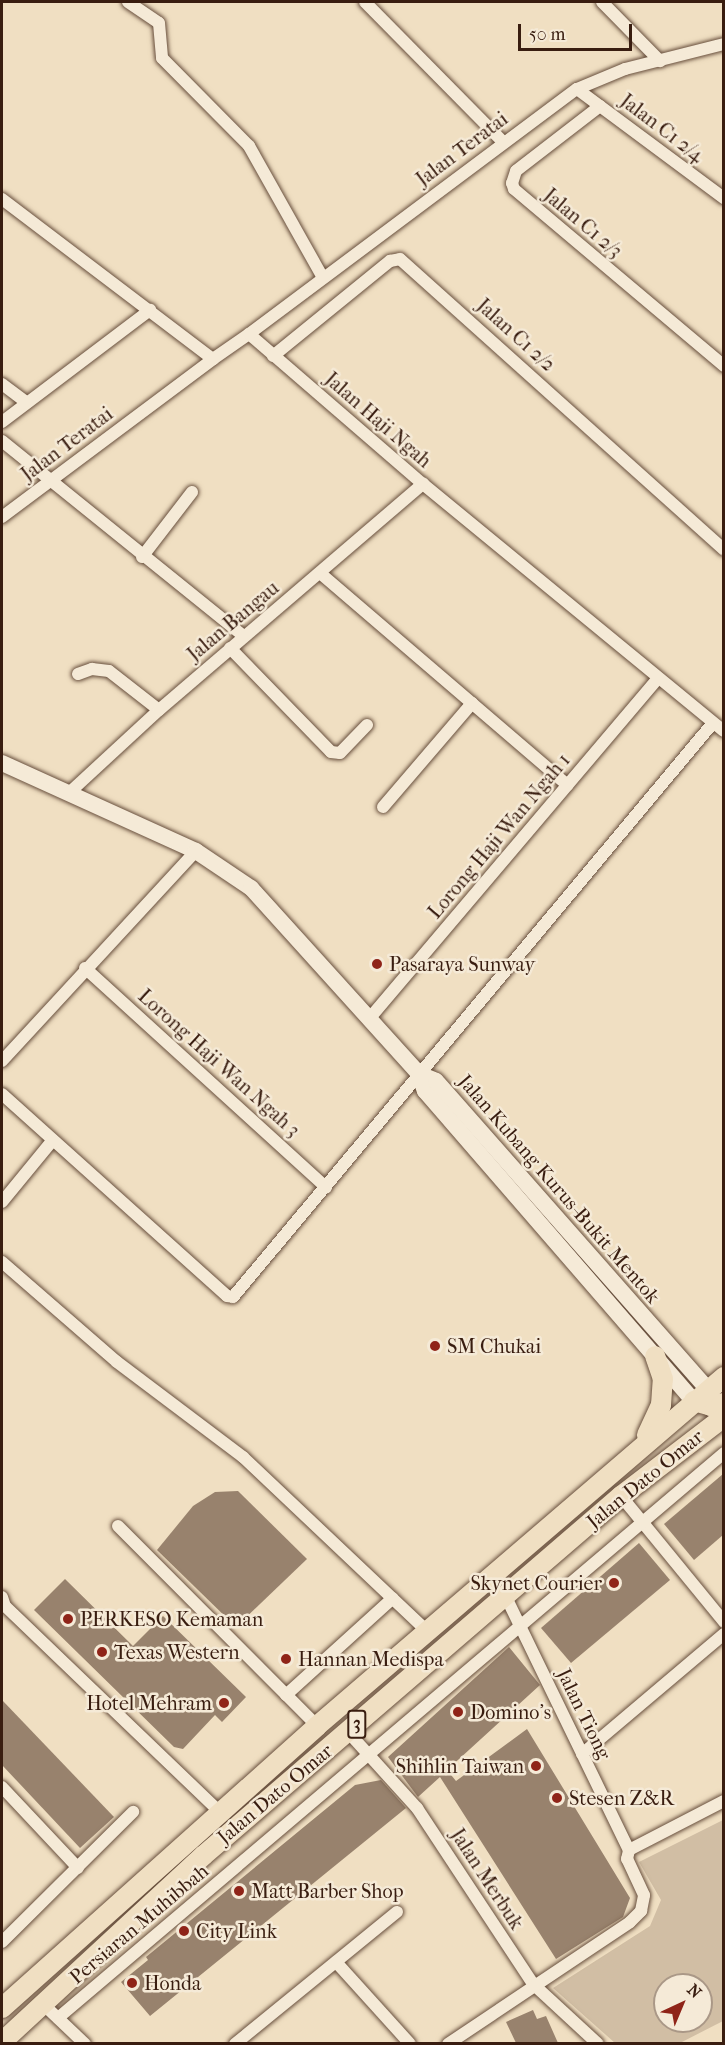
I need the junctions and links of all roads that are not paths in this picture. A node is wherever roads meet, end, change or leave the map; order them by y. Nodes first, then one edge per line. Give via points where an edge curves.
1 (128, 2) edge
2 (365, 2) edge
3 (602, 2) edge
4 (723, 44) edge
5 (660, 61) junction
6 (577, 89) junction
7 (600, 106) junction
8 (503, 142) junction
9 (723, 198) edge
10 (2, 199) edge
11 (323, 278) junction
12 (150, 310) junction
13 (249, 334) junction
14 (273, 356) junction
15 (213, 359) junction
16 (723, 366) edge
17 (2, 384) edge
18 (27, 403) junction
19 (2, 422) edge
20 (2, 441) edge
21 (48, 482) junction
22 (423, 484) junction
23 (192, 492) dead end
24 (2, 517) edge
25 (723, 550) edge
26 (142, 557) junction
27 (320, 573) junction
28 (244, 636) junction
29 (230, 648) junction
30 (78, 674) dead end
31 (658, 678) junction
32 (472, 703) junction
33 (159, 710) junction
34 (713, 723) junction
35 (367, 724) dead end
36 (723, 731) edge
37 (2, 763) edge
38 (567, 785) junction
39 (70, 792) junction
40 (383, 807) dead end
41 (196, 851) junction
42 (85, 968) junction
43 (369, 1019) junction
44 (2, 1061) edge
45 (419, 1074) junction
46 (2, 1094) edge
47 (53, 1140) junction
48 (326, 1187) junction
49 (2, 1202) edge
50 (2, 1262) edge
51 (655, 1356) junction
52 (723, 1377) edge
53 (712, 1403) edge
54 (641, 1445) junction
55 (723, 1453) edge
56 (621, 1496) junction
57 (642, 1522) junction
58 (118, 1526) dead end
59 (505, 1595) junction
60 (2, 1597) edge
61 (393, 1598) junction
62 (723, 1622) edge
63 (519, 1626) junction
64 (427, 1631) junction
65 (723, 1634) edge
66 (286, 1695) junction
67 (317, 1726) junction
68 (348, 1732) junction
69 (369, 1754) junction
70 (582, 1754) junction
71 (2, 1787) edge
72 (723, 1801) edge
73 (133, 1812) dead end
74 (220, 1812) junction
75 (629, 1850) junction
76 (78, 1868) junction
77 (397, 1912) dead end
78 (2, 1942) edge
79 (336, 1962) junction
80 (533, 1984) junction
81 (43, 2004) junction
82 (2, 2008) edge
83 (58, 2018) junction
84 (2, 2042) edge
85 (85, 2043) edge
86 (235, 2043) edge
87 (410, 2043) edge
88 (448, 2043) edge
89 (598, 2043) edge

1 - 11 street via 159,23 162,58 249,146
2 - 8 street
3 - 5 street
4 - 5 street, Jalan Teratai
5 - 6 street, Jalan Teratai via 617,71
6 - 7 street, Jalan C1 2/4
6 - 8 street, Jalan Teratai
7 - 9 street, Jalan C1 2/4
7 - 16 street, Jalan C1 2/3 via 516,171 514,189
8 - 11 street, Jalan Teratai
10 - 12 street
11 - 13 street, Jalan Teratai
12 - 15 street
12 - 18 street
13 - 14 street, Jalan Haji Ngah
13 - 15 street
14 - 22 street, Jalan Haji Ngah
14 - 25 street, Jalan C1 2/2 via 390,261 400,259
15 - 21 street, Jalan Teratai
17 - 18 street
18 - 19 street
20 - 21 street
21 - 24 street, Jalan Teratai
21 - 26 street
22 - 27 street, Jalan Bangau
22 - 31 street, Jalan Haji Ngah
23 - 26 street
26 - 28 street
27 - 28 street, Jalan Bangau
27 - 32 street
28 - 29 street, Jalan Bangau
29 - 33 street, Jalan Bangau
29 - 35 street via 332,752 340,753
30 - 33 street via 92,669 110,671
31 - 34 street, Jalan Haji Ngah
31 - 38 street, Lorong Haji Wan Ngah 1
32 - 38 street
32 - 40 street
33 - 39 street, Jalan Bangau
34 - 36 street, Jalan Haji Ngah
34 - 45 street
37 - 39 main road
38 - 43 street, Lorong Haji Wan Ngah 1
39 - 41 main road
41 - 42 street
41 - 43 main road via 252,888
42 - 44 street
42 - 48 street, Lorong Haji Wan Ngah 3
43 - 45 main road
45 - 48 street
45 - 51 main road, Jalan Kubang Kurus-Bukit Mentok via 425,1091
45 - 53 main road, Jalan Kubang Kurus-Bukit Mentok via 436,1081
46 - 47 street
47 - 48 street via 227,1296 238,1294
47 - 49 street
50 - 61 street via 117,1362 218,1436
51 - 53 main road, Jalan Kubang Kurus-Bukit Mentok
51 - 54 highway via 663,1379 662,1405
52 - 53 highway, 3
53 - 54 highway, Jalan Dato Omar / 3
53 - 56 highway, Jalan Dato Omar via 700,1424
54 - 64 highway, Jalan Dato Omar / 3
55 - 57 street, Persiaran Muhibbah
56 - 57 street
56 - 59 highway, Jalan Dato Omar / 3
57 - 62 street
57 - 63 street, Persiaran Muhibbah
58 - 66 street
59 - 63 street, Jalan Tiong
59 - 68 highway, Jalan Dato Omar / 3
60 - 74 street via 5,1606
61 - 64 street
61 - 66 street
63 - 69 street, Persiaran Muhibbah
63 - 70 street, Jalan Tiong
64 - 67 highway, Jalan Dato Omar / 3
65 - 70 street
66 - 67 street
67 - 74 highway, Jalan Dato Omar / 3
68 - 69 street, Jalan Merbuk
68 - 81 highway, Jalan Dato Omar / 3 via 204,1855
69 - 80 street, Jalan Merbuk via 417,1808
69 - 83 street, Persiaran Muhibbah
70 - 75 street, Jalan Tiong
71 - 76 street
72 - 75 street
73 - 76 street
74 - 82 highway, Jalan Dato Omar / 3
75 - 80 street, Jalan Tiong via 627,1859 644,1895 641,1911
76 - 78 street
77 - 79 street
79 - 86 street
79 - 87 street
80 - 88 street, Jalan Tiong
80 - 89 street, Jalan Merbuk
81 - 83 street
81 - 84 highway, Jalan Dato Omar / 3
83 - 85 street

